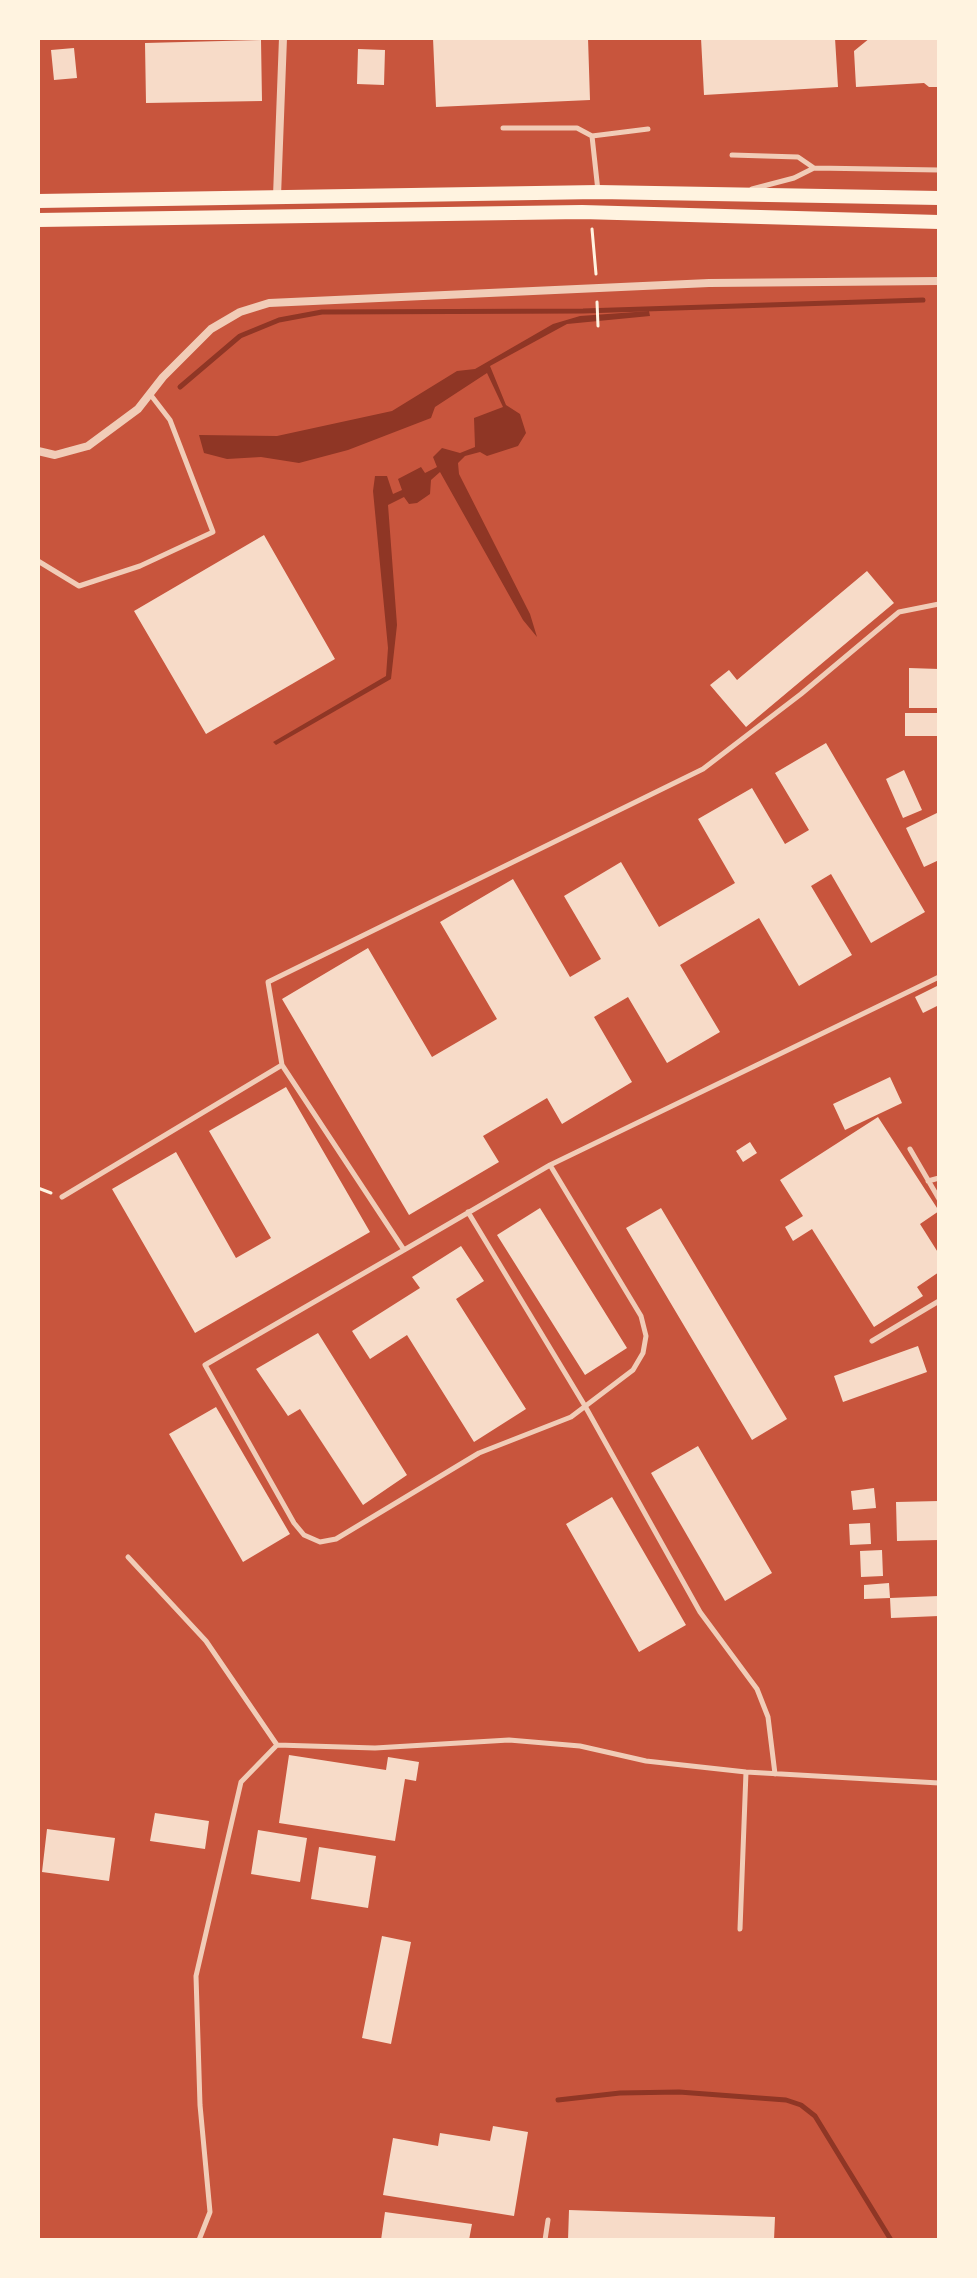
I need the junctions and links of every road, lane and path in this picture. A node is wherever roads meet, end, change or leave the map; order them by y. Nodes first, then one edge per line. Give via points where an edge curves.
1 (283, 38) edge
2 (503, 128) dead end
3 (648, 129) dead end
4 (592, 136) junction
5 (732, 155) dead end
6 (814, 168) junction
7 (939, 170) edge
8 (598, 192) junction
9 (742, 193) junction
10 (277, 196) junction
11 (939, 198) edge
12 (38, 201) edge
13 (38, 220) edge
14 (939, 222) edge
15 (594, 228) dead end
16 (939, 281) edge
17 (597, 287) junction
18 (597, 303) dead end
19 (598, 326) dead end
20 (150, 394) junction
21 (38, 451) edge
22 (38, 561) edge
23 (939, 604) edge
24 (939, 977) edge
25 (282, 1065) junction
26 (910, 1149) dead end
27 (550, 1165) junction
28 (939, 1178) edge
29 (928, 1181) junction
30 (62, 1197) dead end
31 (939, 1199) edge
32 (468, 1212) junction
33 (404, 1250) junction
34 (939, 1301) edge
35 (872, 1341) dead end
36 (585, 1406) junction
37 (128, 1557) dead end
38 (277, 1745) junction
39 (746, 1772) junction
40 (775, 1774) junction
41 (939, 1783) edge
42 (740, 1929) dead end
43 (548, 2220) dead end
44 (199, 2240) edge
45 (545, 2240) edge

1 - 10 street
2 - 4 lane via 577,128
3 - 4 lane
4 - 8 lane
5 - 6 lane via 798,157
6 - 7 lane
6 - 9 lane
8 - 9 main road
8 - 10 main road
9 - 11 main road
10 - 12 main road
13 - 14 main road via 612,212
15 - 17 path
16 - 17 street
17 - 20 street via 269,303 211,329
18 - 19 path
20 - 21 street via 88,446 55,455
20 - 22 lane via 170,420 213,532 140,566 79,586
23 - 25 lane via 899,612 703,769 268,982
24 - 27 lane
25 - 30 lane
25 - 33 lane
26 - 29 lane
27 - 32 lane
27 - 36 lane via 641,1316 646,1336 633,1370
28 - 29 lane
29 - 31 lane
32 - 33 lane
32 - 36 lane
33 - 36 lane via 205,1365 304,1535 320,1542 336,1539 479,1453 555,1425
34 - 35 lane
36 - 40 lane via 700,1612 757,1689 768,1717
37 - 38 lane via 206,1641
38 - 39 lane via 375,1748 509,1740
38 - 44 lane via 241,1782 196,1976 210,2212
39 - 40 lane
39 - 42 lane
40 - 41 lane
43 - 45 lane

